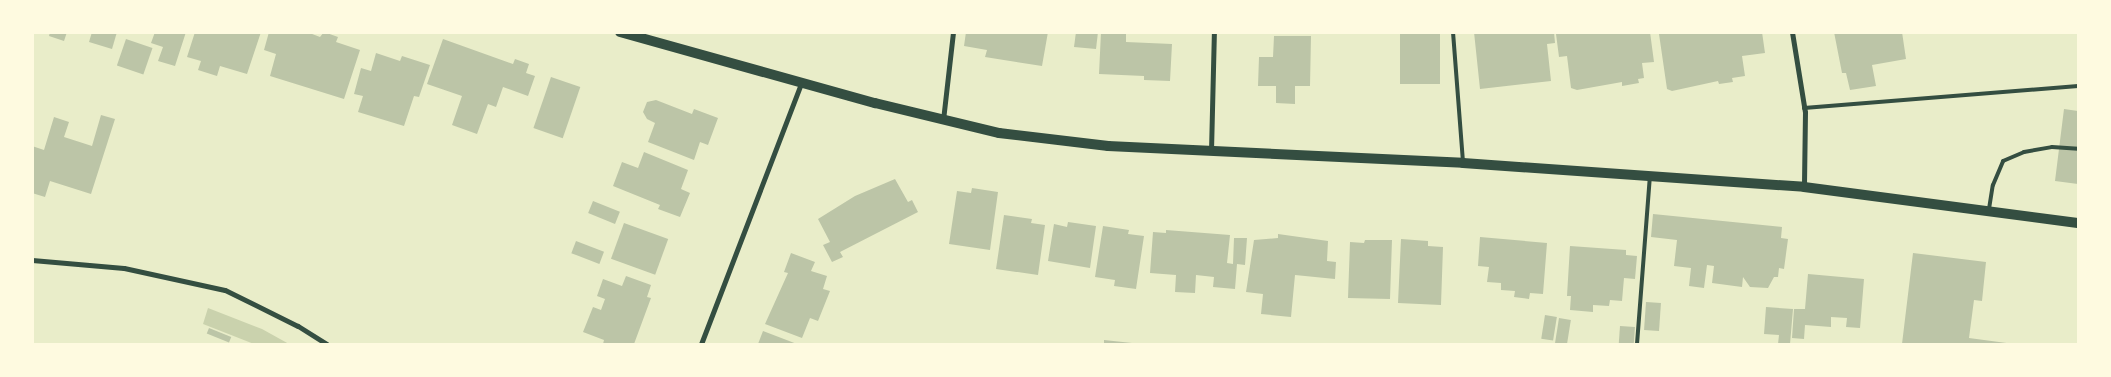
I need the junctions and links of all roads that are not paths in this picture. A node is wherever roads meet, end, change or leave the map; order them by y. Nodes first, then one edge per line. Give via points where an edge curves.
1 (620, 32) edge
2 (952, 32) edge
3 (1214, 32) edge
4 (1453, 32) edge
5 (1792, 32) edge
6 (802, 83) junction
7 (2078, 86) edge
8 (1804, 108) junction
9 (943, 121) junction
10 (2078, 149) edge
11 (1211, 151) junction
12 (1463, 163) junction
13 (1650, 176) junction
14 (1804, 187) junction
15 (1989, 211) junction
16 (2078, 223) edge
17 (32, 260) edge
18 (327, 344) edge
19 (701, 344) edge
20 (1637, 344) edge

1 - 6 main road
2 - 9 street
3 - 11 street
4 - 12 lane
5 - 8 street
6 - 9 main road
6 - 19 street
7 - 8 lane
8 - 14 street
9 - 11 main road via 999,133 1099,145
10 - 15 lane via 2052,147 2024,152 2003,161 1993,185
11 - 12 main road
12 - 13 main road
13 - 14 main road
13 - 20 lane
14 - 15 main road
15 - 16 main road
17 - 18 street via 124,268 225,290

